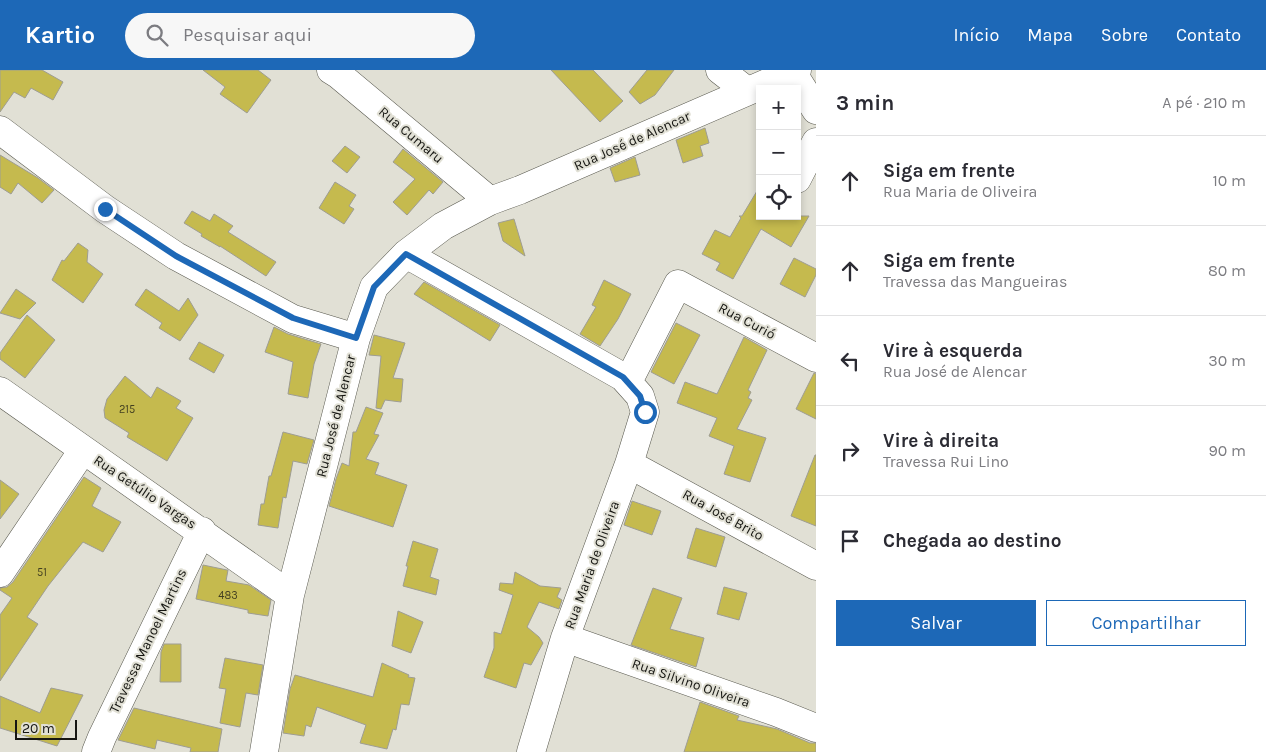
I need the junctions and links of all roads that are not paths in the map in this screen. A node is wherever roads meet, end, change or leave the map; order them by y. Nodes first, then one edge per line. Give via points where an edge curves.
1 (331, 70) edge
2 (720, 70) edge
3 (794, 71) edge
4 (747, 90) junction
5 (816, 110) edge
6 (0, 130) edge
7 (816, 142) edge
8 (799, 175) edge
9 (490, 201) junction
10 (406, 254) junction
11 (356, 338) junction
12 (816, 358) edge
13 (628, 382) junction
14 (0, 390) edge
15 (83, 450) junction
16 (629, 464) junction
17 (202, 531) junction
18 (816, 566) edge
19 (0, 573) edge
20 (290, 594) junction
21 (565, 638) junction
22 (816, 728) edge
23 (96, 752) edge
24 (264, 752) edge
25 (531, 752) edge

1 - 9 street, Rua Cumaru
2 - 4 street
3 - 4 street, Rua José de Alencar
3 - 5 street
4 - 9 street, Rua José de Alencar
6 - 11 street via 105,209 176,256 293,318
7 - 8 street
9 - 10 street, Rua José de Alencar via 443,226
10 - 11 street, Rua José de Alencar via 374,287
10 - 13 street
11 - 20 street, Rua José de Alencar
12 - 13 street, Rua Curió via 678,284
13 - 16 street, Rua Maria de Oliveira via 640,396 645,412
14 - 15 street, Rua Getúlio Vargas
15 - 17 street, Rua Getúlio Vargas
15 - 19 street
16 - 18 street, Rua José Brito
16 - 21 street, Rua Maria de Oliveira
17 - 20 street, Rua Getúlio Vargas
17 - 23 street, Travessa Manoel Martins
20 - 24 street, Rua José de Alencar
21 - 22 street, Rua Silvino Oliveira
21 - 25 street, Rua Maria de Oliveira

